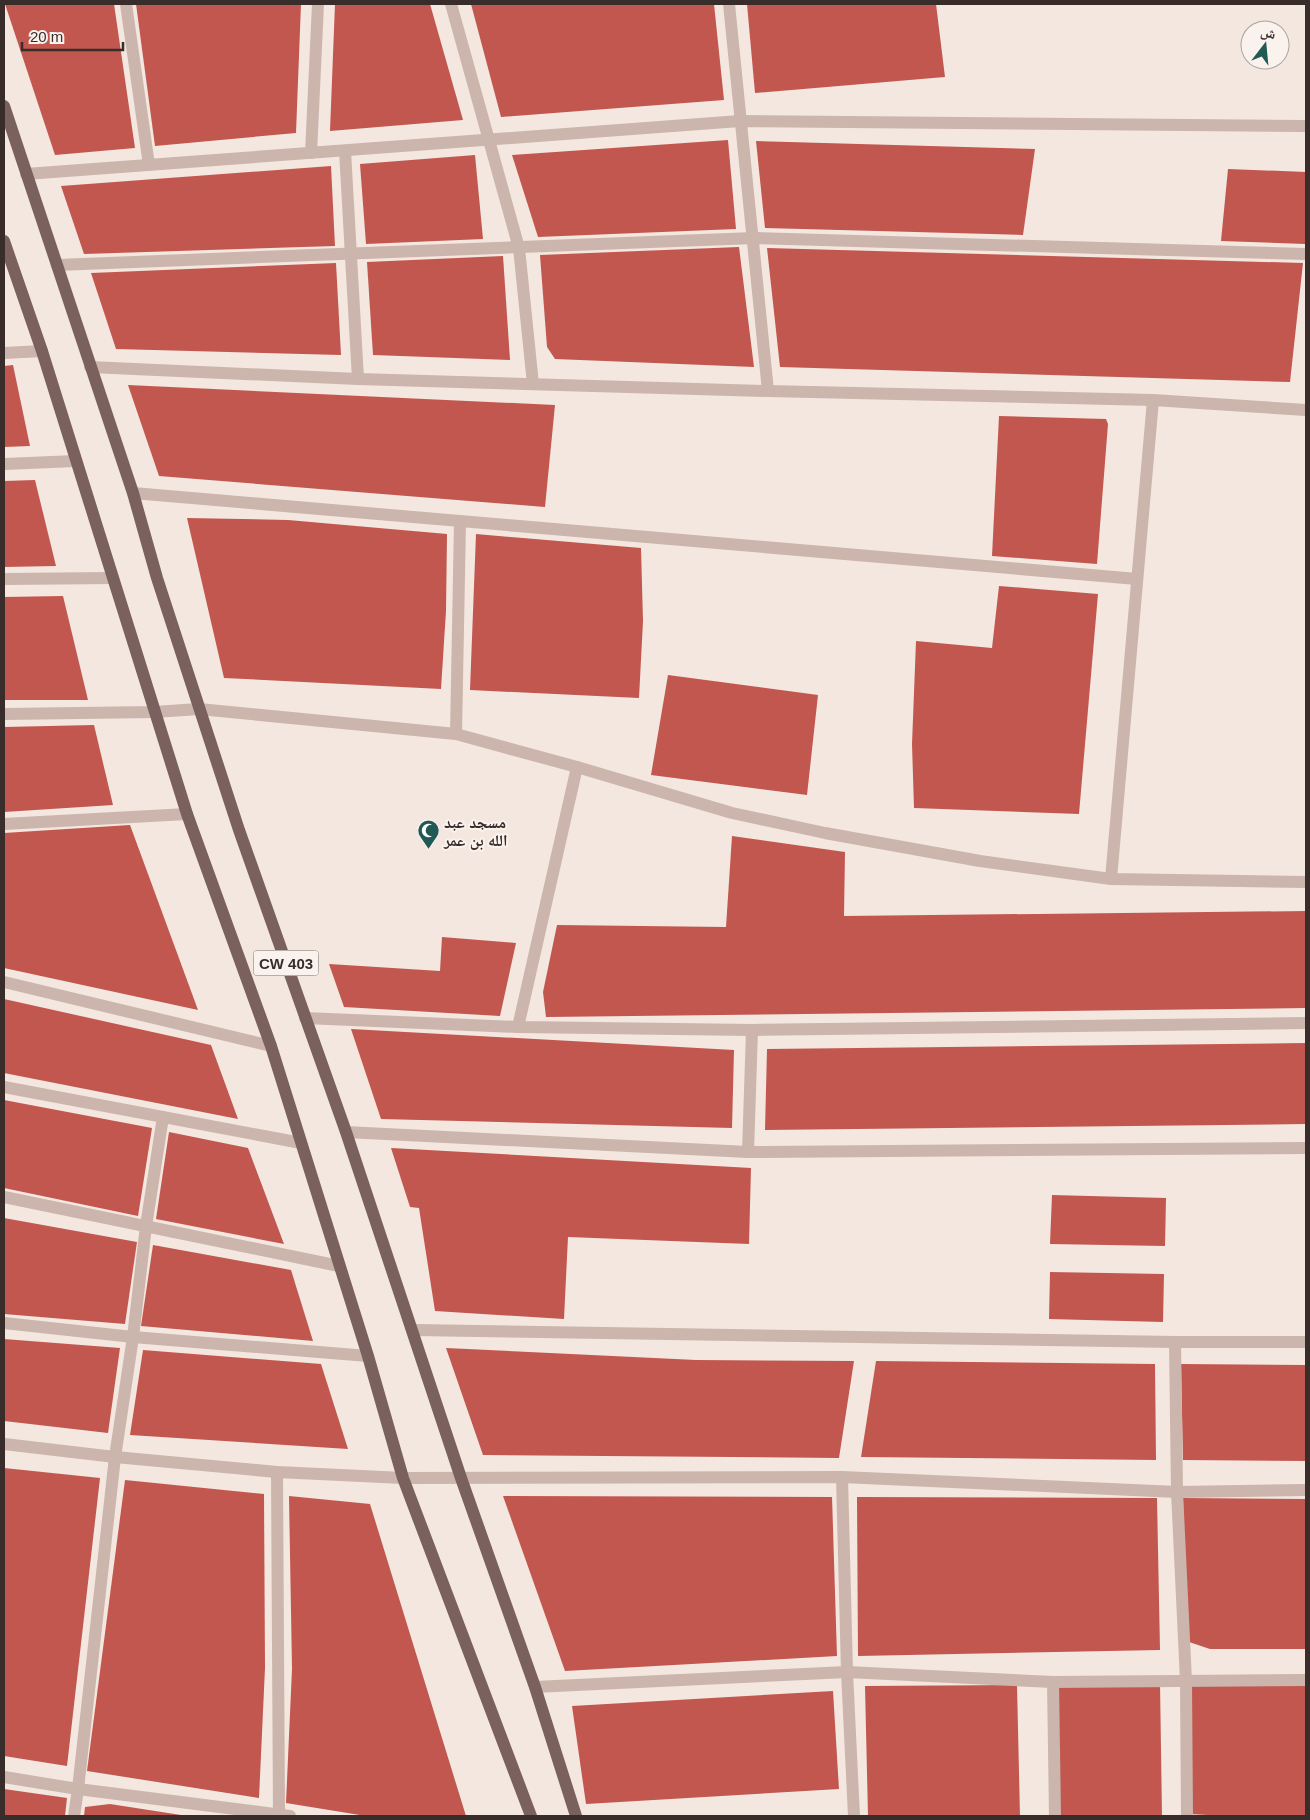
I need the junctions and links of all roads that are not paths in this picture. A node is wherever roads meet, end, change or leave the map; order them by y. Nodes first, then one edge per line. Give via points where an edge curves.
1 (126, 4) edge
2 (318, 4) edge
3 (451, 4) edge
4 (729, 4) edge
5 (4, 106) edge
6 (740, 121) junction
7 (1306, 126) edge
8 (489, 139) junction
9 (345, 151) junction
10 (311, 153) junction
11 (149, 165) junction
12 (26, 174) junction
13 (754, 238) junction
14 (4, 241) edge
15 (519, 248) junction
16 (1306, 254) edge
17 (350, 255) junction
18 (58, 265) junction
19 (42, 351) junction
20 (4, 353) edge
21 (90, 367) junction
22 (358, 379) junction
23 (533, 384) junction
24 (768, 391) junction
25 (1153, 400) junction
26 (1306, 410) edge
27 (76, 461) junction
28 (4, 464) edge
29 (132, 493) junction
30 (460, 520) junction
31 (113, 578) junction
32 (4, 579) edge
33 (1137, 579) junction
34 (199, 709) junction
35 (154, 712) junction
36 (4, 714) edge
37 (456, 734) junction
38 (577, 767) junction
39 (187, 814) junction
40 (4, 824) edge
41 (1111, 879) junction
42 (1306, 882) edge
43 (4, 982) edge
44 (305, 1018) junction
45 (1306, 1023) edge
46 (518, 1027) junction
47 (752, 1030) junction
48 (271, 1046) junction
49 (4, 1087) edge
50 (162, 1117) junction
51 (346, 1132) junction
52 (301, 1143) junction
53 (1306, 1148) edge
54 (748, 1152) junction
55 (4, 1197) edge
56 (146, 1226) junction
57 (339, 1266) junction
58 (4, 1323) edge
59 (413, 1330) junction
60 (133, 1337) junction
61 (1175, 1342) junction
62 (1306, 1342) edge
63 (368, 1356) junction
64 (4, 1444) edge
65 (115, 1458) junction
66 (277, 1472) junction
67 (842, 1477) junction
68 (403, 1478) junction
69 (461, 1478) junction
70 (1306, 1490) edge
71 (1177, 1492) junction
72 (847, 1672) junction
73 (1306, 1680) edge
74 (1186, 1681) junction
75 (1053, 1682) junction
76 (536, 1687) junction
77 (4, 1777) edge
78 (78, 1789) junction
79 (74, 1816) edge
80 (282, 1816) edge
81 (531, 1816) edge
82 (576, 1816) edge
83 (854, 1816) edge
84 (1055, 1816) edge
85 (1186, 1816) edge

1 - 11 street
2 - 10 street
3 - 8 street
4 - 6 street
5 - 12 main road, CW 403
6 - 7 street
6 - 8 street
6 - 13 street
8 - 9 street
8 - 15 street
9 - 10 street
9 - 17 street
10 - 11 street
11 - 12 street
12 - 18 main road, CW 403
13 - 15 street
13 - 16 street
13 - 24 street
14 - 19 main road, CW 403
15 - 17 street
15 - 23 street
17 - 18 street
17 - 22 street
18 - 21 main road, CW 403
19 - 20 street
19 - 27 main road, CW 403
21 - 22 street
21 - 29 main road, CW 403
22 - 23 street
23 - 24 street
24 - 25 street
25 - 26 street
25 - 33 street
27 - 28 street
27 - 31 main road, CW 403
29 - 30 street
29 - 34 main road, CW 403
30 - 33 street
30 - 37 street
31 - 32 street
31 - 35 main road, CW 403
33 - 41 street
34 - 35 street
34 - 37 street
34 - 44 main road, CW 403
35 - 36 street
35 - 39 main road, CW 403
37 - 38 street
38 - 41 street via 732,813 825,833 980,861
38 - 46 street
39 - 40 street
39 - 48 main road, CW 403
41 - 42 street
43 - 48 street
44 - 46 street
44 - 51 main road, CW 403
45 - 47 street
46 - 47 street
47 - 54 street
48 - 52 main road, CW 403
49 - 50 street
50 - 52 street
50 - 56 street
51 - 54 street
51 - 59 main road, CW 403
52 - 57 main road, CW 403
53 - 54 street
55 - 56 street
56 - 57 street
56 - 60 street
57 - 63 main road, CW 403
58 - 60 street
59 - 61 street
59 - 69 main road, CW 403
60 - 63 street
60 - 65 street
61 - 62 street
61 - 71 street
63 - 68 main road, CW 403
64 - 65 street
65 - 66 street
65 - 78 street
66 - 68 street
66 - 80 street
67 - 69 street
67 - 71 street
67 - 72 street
68 - 69 street
68 - 81 main road, CW 403
69 - 76 main road, CW 403
70 - 71 street
71 - 74 street
72 - 75 street
72 - 76 street
72 - 83 street
73 - 74 street
74 - 75 street
74 - 85 street
75 - 84 street
76 - 82 main road, CW 403
77 - 78 street
78 - 79 street
78 - 80 street

